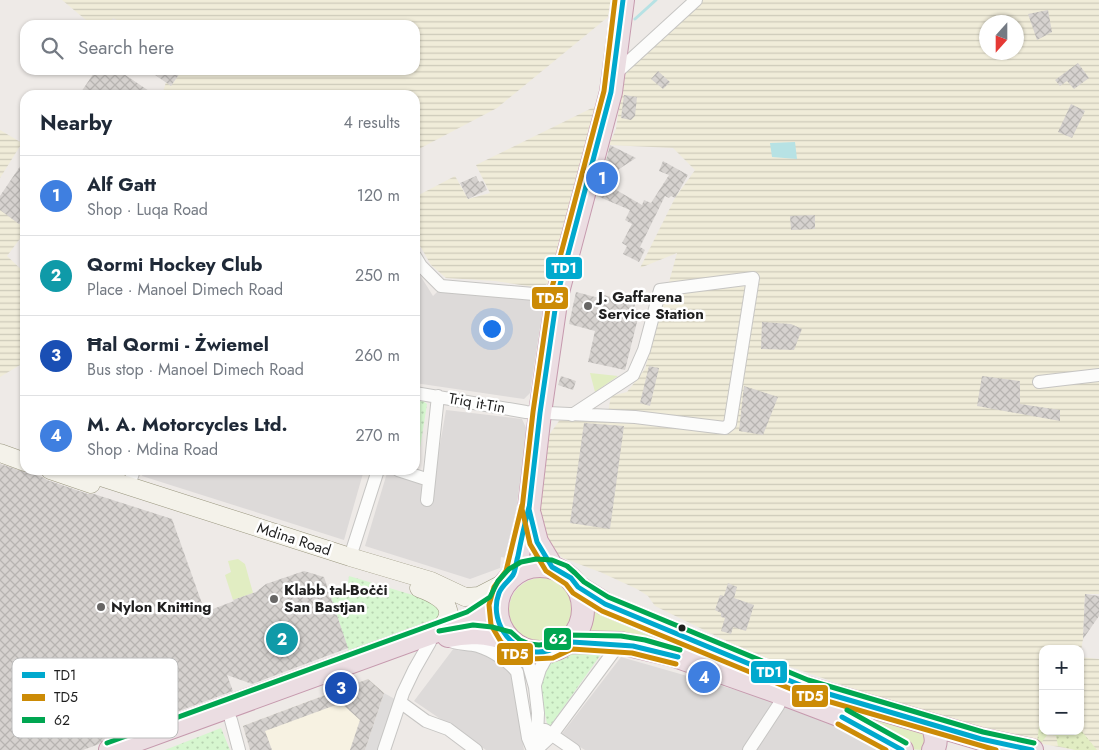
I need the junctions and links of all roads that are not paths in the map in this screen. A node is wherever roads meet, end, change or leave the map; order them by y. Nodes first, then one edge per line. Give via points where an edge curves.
1 (623, 0) edge
2 (696, 0) edge
3 (615, 74) junction
4 (420, 264) edge
5 (557, 296) junction
6 (1099, 375) edge
7 (1038, 382) dead end
8 (420, 394) edge
9 (438, 396) junction
10 (540, 413) junction
11 (572, 415) junction
12 (0, 447) edge
13 (0, 453) edge
14 (20, 453) edge
15 (20, 460) edge
16 (66, 475) edge
17 (112, 475) edge
18 (376, 475) edge
19 (414, 475) edge
20 (132, 478) edge
21 (429, 480) junction
22 (427, 500) dead end
23 (529, 509) junction
24 (350, 558) junction
25 (552, 567) junction
26 (509, 578) junction
27 (578, 587) junction
28 (496, 602) junction
29 (437, 636) junction
30 (512, 642) junction
31 (620, 643) junction
32 (559, 647) junction
33 (534, 687) junction
34 (783, 694) junction
35 (400, 702) junction
36 (538, 713) junction
37 (231, 720) junction
38 (178, 726) edge
39 (933, 726) junction
40 (551, 736) junction
41 (144, 738) edge
42 (989, 744) edge
43 (110, 750) edge
44 (147, 750) edge
45 (239, 750) edge
46 (384, 750) edge
47 (476, 750) edge
48 (535, 750) edge
49 (574, 750) edge
50 (749, 750) edge
51 (902, 750) edge
52 (932, 750) edge
53 (949, 750) edge
54 (1032, 750) edge

1 - 3 highway
2 - 3 street
3 - 5 highway
4 - 5 street via 441,286
5 - 10 highway
6 - 7 street
8 - 9 street, Triq it-Tin
9 - 10 street, Triq it-Tin
9 - 21 street
10 - 11 street, Triq it-Tin
10 - 23 highway
11 - 11 street, Triq it-Tin via 635,416 725,428 730,424 753,278 660,290 644,350 633,375
12 - 14 main road
13 - 15 main road
16 - 29 main road, Mdina Road via 430,592 446,604 448,611
17 - 20 main road, Mdina Road
18 - 24 street
19 - 21 street
20 - 24 main road, Mdina Road
21 - 22 street
23 - 25 highway via 537,542
23 - 26 highway
24 - 26 main road, Mdina Road via 431,581 465,597 479,596
25 - 26 highway via 524,568
25 - 27 highway via 571,578
26 - 28 highway
27 - 32 highway via 583,601 583,617 578,631
27 - 39 highway via 605,604 805,687
28 - 29 highway
28 - 30 highway via 500,626
29 - 30 highway via 474,632
29 - 35 street via 412,665
29 - 37 highway
29 - 38 highway
29 - 48 street via 457,644 477,646 510,663 517,672 528,738
30 - 32 highway via 538,653
30 - 33 street via 528,659
31 - 32 highway
31 - 34 highway via 672,655
31 - 40 street
32 - 33 street via 540,669
33 - 36 street
34 - 50 street
34 - 51 highway via 849,719
35 - 46 street
35 - 47 street via 426,721 448,729
36 - 40 street via 542,728
36 - 48 street
37 - 44 highway
37 - 45 street
39 - 42 highway
39 - 52 highway via 936,745
40 - 48 street
40 - 49 street
41 - 43 highway
42 - 53 highway via 963,742
42 - 54 highway

